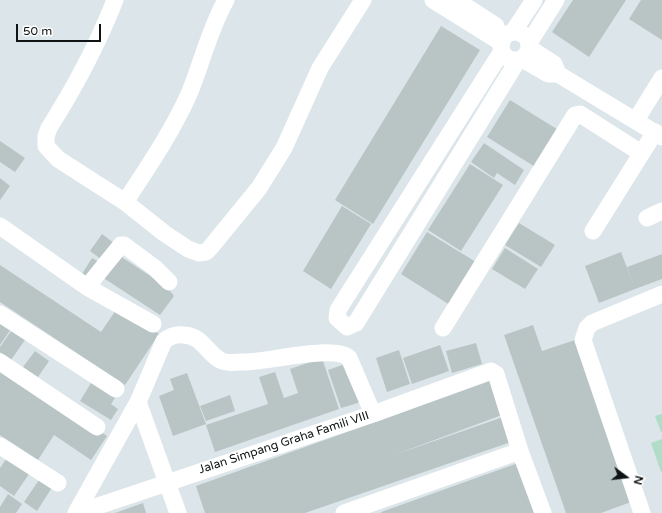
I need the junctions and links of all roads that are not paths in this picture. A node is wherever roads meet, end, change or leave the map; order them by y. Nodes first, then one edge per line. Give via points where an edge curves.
1 (115, 0) edge
2 (226, 0) edge
3 (363, 0) edge
4 (433, 0) edge
5 (456, 0) edge
6 (534, 0) edge
7 (556, 0) edge
8 (506, 40) junction
9 (524, 52) junction
10 (662, 78) edge
11 (636, 120) junction
12 (658, 134) edge
13 (641, 153) junction
14 (125, 202) junction
15 (0, 226) edge
16 (593, 231) dead end
17 (169, 282) dead end
18 (87, 287) junction
19 (662, 294) edge
20 (0, 314) edge
21 (153, 324) dead end
22 (443, 328) dead end
23 (0, 362) edge
24 (116, 389) dead end
25 (138, 402) junction
26 (373, 414) junction
27 (97, 427) dead end
28 (0, 446) edge
29 (520, 451) junction
30 (166, 482) junction
31 (58, 483) dead end
32 (76, 513) edge
33 (178, 513) edge
34 (344, 513) edge
35 (543, 513) edge
36 (642, 513) edge

1 - 14 street via 88,61 49,128 45,142 58,159
2 - 14 street via 189,93 163,144
3 - 14 street via 320,68 280,154 259,188 206,252 199,253 188,249
4 - 8 street
5 - 8 street
6 - 8 street
7 - 9 street
8 - 9 street via 523,35
8 - 9 street via 506,56 512,60
8 - 9 street via 338,310 337,318 347,327 356,323
9 - 11 street via 554,64 558,74
10 - 11 street
11 - 12 street
12 - 13 street
13 - 16 street
13 - 22 street via 580,114 575,115
15 - 18 street
17 - 18 street via 124,244
18 - 21 street
19 - 36 street via 592,323 587,328 583,340
20 - 24 street
23 - 27 street
25 - 26 street via 164,341 173,336 190,335 198,339 219,360 225,362 250,363 325,352 346,355
25 - 30 street
25 - 32 street
26 - 29 street, Jalan Simpang Graha Famili VIII via 491,371 496,374
26 - 30 street, Jalan Simpang Graha Famili VIII
28 - 31 street
29 - 34 street
29 - 35 street
30 - 32 street, Jalan Simpang Graha Famili VIII
30 - 33 street

